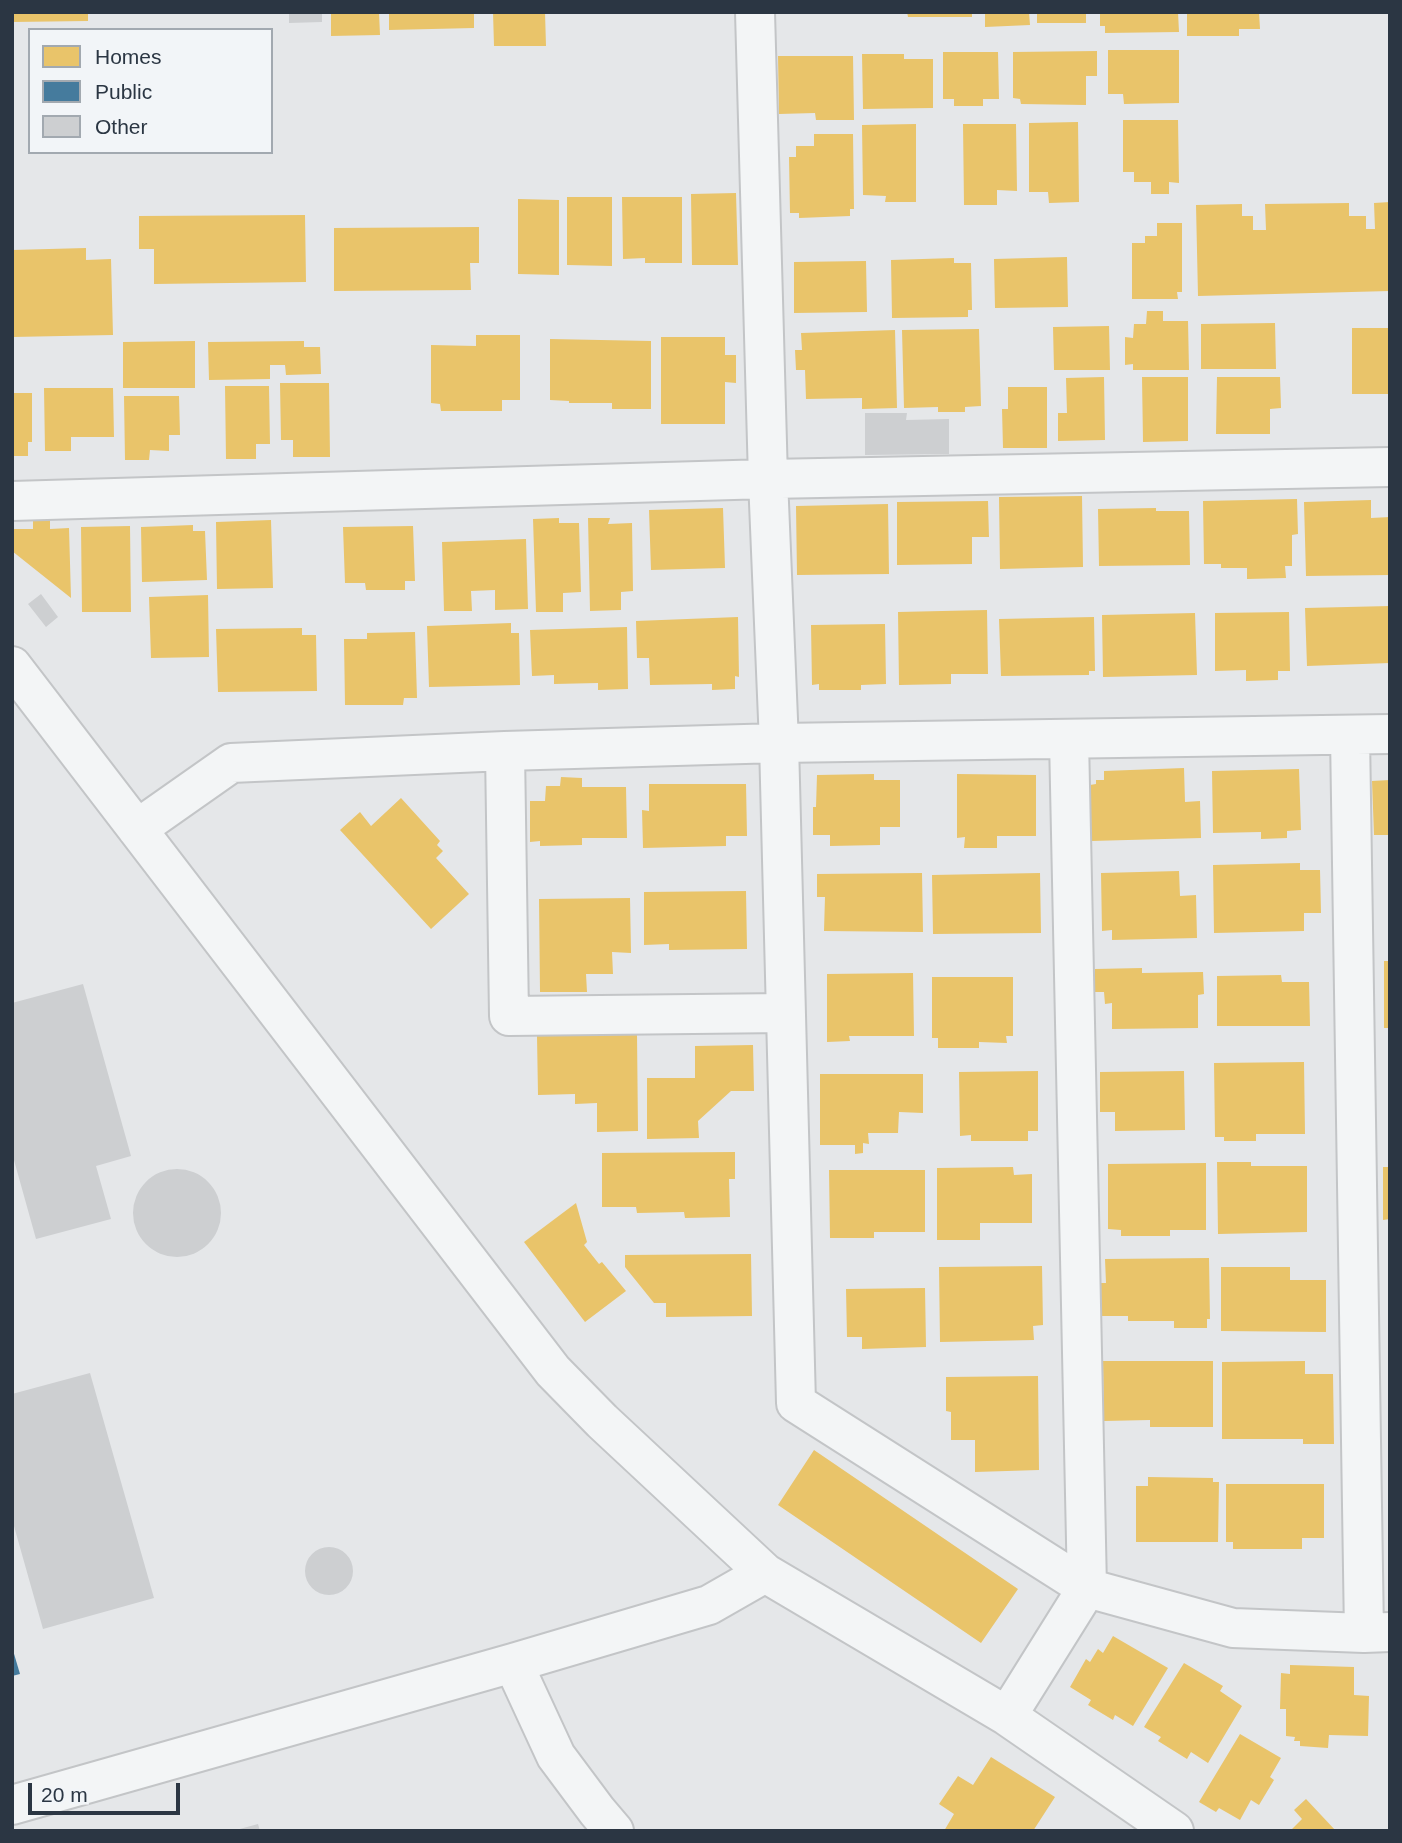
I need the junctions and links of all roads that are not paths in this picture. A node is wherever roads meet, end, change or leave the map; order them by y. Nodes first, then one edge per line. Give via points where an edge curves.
1 (755, 12) edge
2 (1390, 467) edge
3 (768, 480) junction
4 (12, 501) edge
5 (12, 666) edge
6 (1390, 734) edge
7 (1350, 735) junction
8 (1069, 739) junction
9 (779, 743) junction
10 (505, 751) junction
11 (137, 830) junction
12 (785, 1013) junction
13 (765, 1573) junction
14 (1087, 1588) junction
15 (1377, 1633) edge
16 (513, 1663) junction
17 (1007, 1716) junction
18 (12, 1805) edge
19 (614, 1831) edge
20 (1174, 1831) edge

1 - 3 street
2 - 3 street
3 - 4 street
3 - 9 street
5 - 11 street
6 - 7 street
7 - 8 street
7 - 15 street
8 - 9 street
8 - 14 street
9 - 10 street
9 - 12 street
10 - 11 street via 231,762
10 - 12 street via 509,1016
11 - 13 street via 553,1371
12 - 14 street via 796,1403
13 - 16 street via 709,1605
13 - 17 street
14 - 15 street via 1233,1628
14 - 17 street
16 - 18 street
16 - 19 street via 556,1756
17 - 20 street

